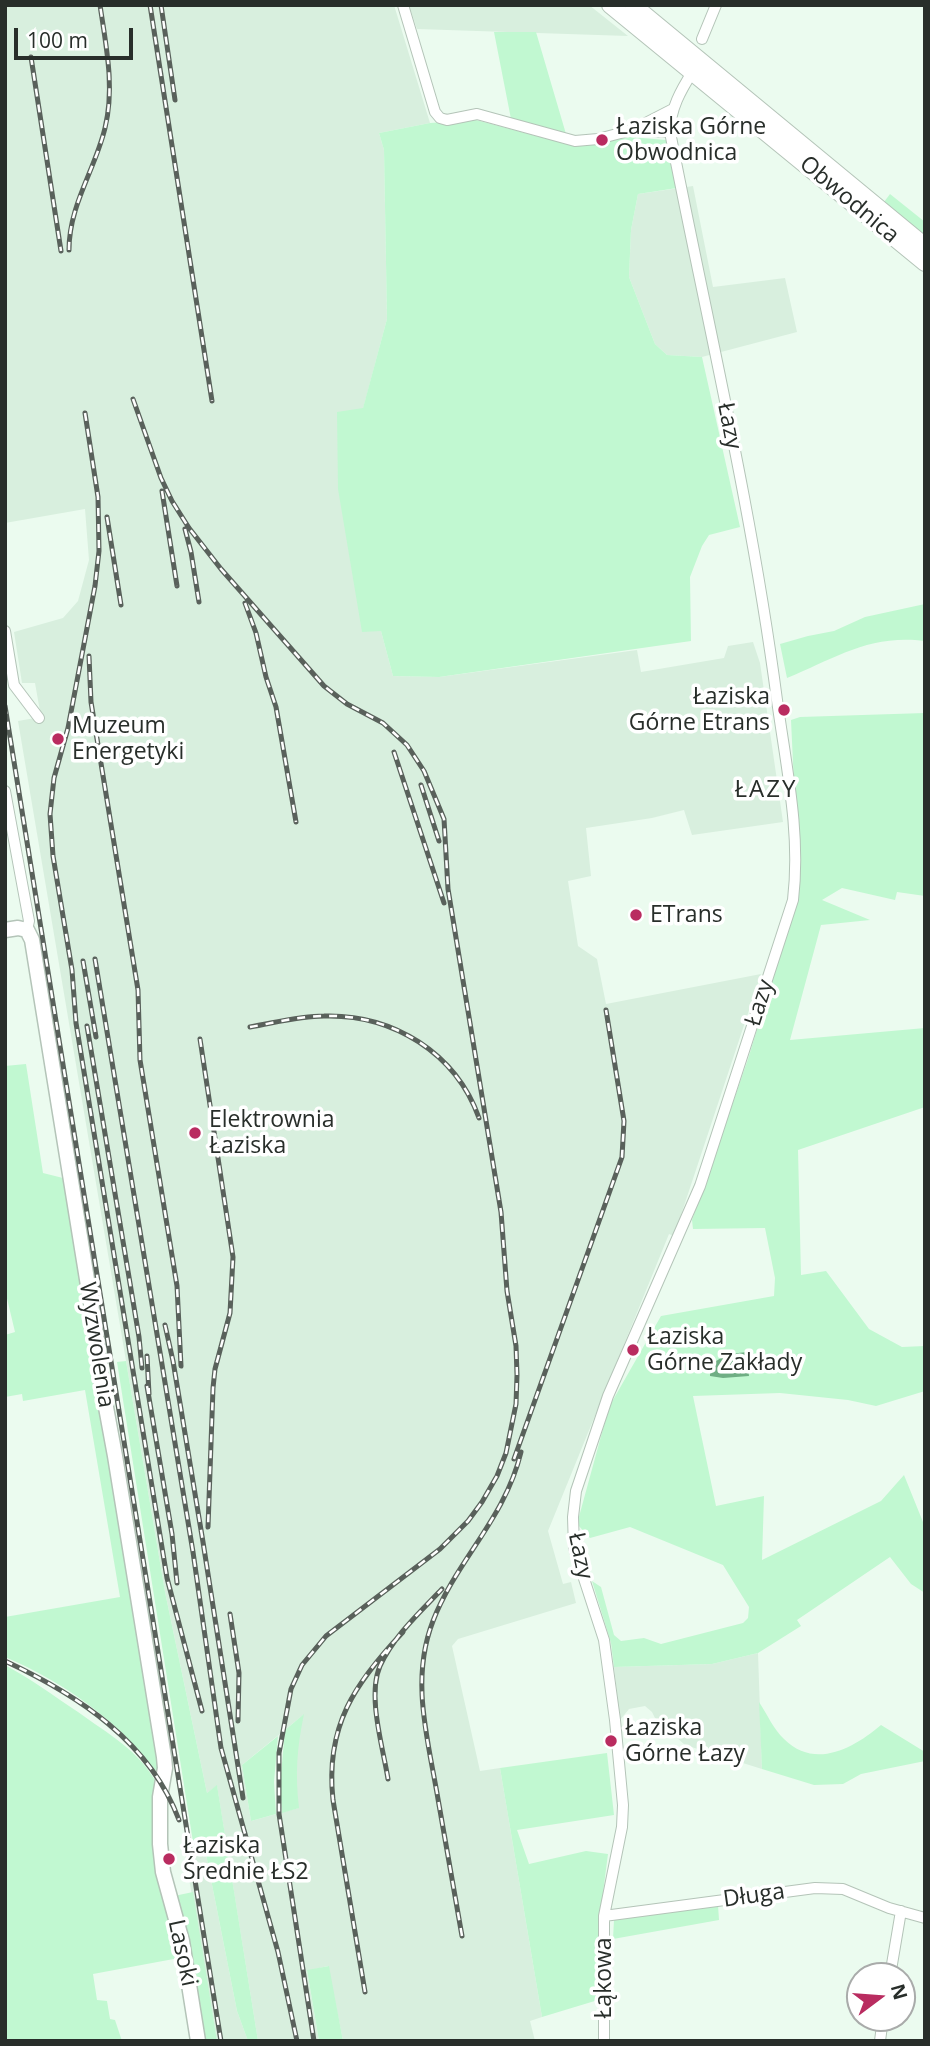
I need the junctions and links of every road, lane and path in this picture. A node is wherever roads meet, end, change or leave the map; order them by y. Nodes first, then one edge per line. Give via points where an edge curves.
1 (403, 5) edge
2 (610, 5) edge
3 (633, 5) edge
4 (716, 5) edge
5 (702, 39) dead end
6 (693, 71) junction
7 (673, 109) junction
8 (632, 130) junction
9 (670, 132) junction
10 (925, 246) edge
11 (925, 263) edge
12 (5, 632) edge
13 (38, 718) dead end
14 (5, 791) edge
15 (5, 930) edge
16 (27, 930) junction
17 (161, 1782) joint
18 (901, 1911) junction
19 (604, 1916) junction
20 (925, 1918) edge
21 (892, 1962) edge
22 (198, 2041) edge
23 (604, 2041) edge

1 - 8 street via 440,118 477,114 575,141
2 - 6 main road, Obwodnica
3 - 10 main road, Obwodnica
4 - 5 street
6 - 7 street, Łazy
6 - 11 main road, Obwodnica
7 - 8 street
7 - 9 street, Łazy
8 - 9 street
9 - 19 street, Łazy via 757,569 797,870 793,900 701,1186 608,1396 576,1491 574,1548 604,1640 623,1805
12 - 13 street via 14,685
14 - 16 street
15 - 16 street
16 - 17 street, Wyzwolenia via 164,1757
17 - 22 street, Lasoki via 163,1872 182,1941
18 - 19 street, Długa via 843,1889 815,1888
18 - 20 street, Długa
18 - 21 street
19 - 23 street, Łąkowa

